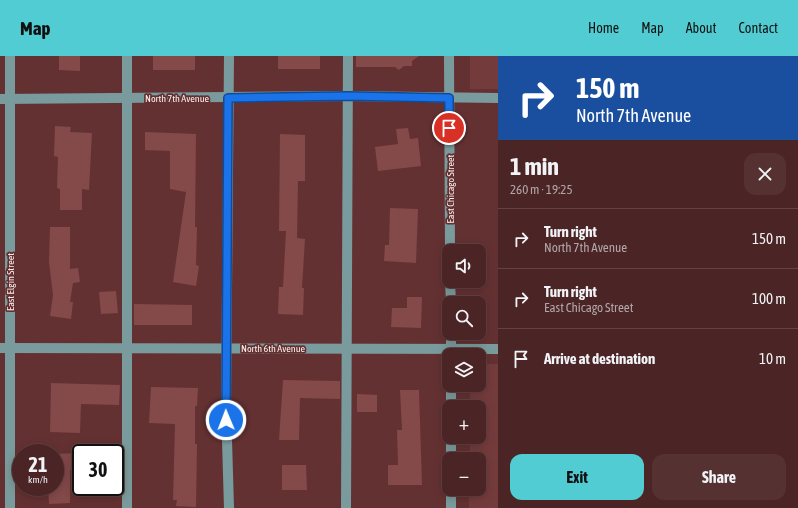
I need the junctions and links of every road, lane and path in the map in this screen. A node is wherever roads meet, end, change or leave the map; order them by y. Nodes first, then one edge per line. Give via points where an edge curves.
1 (10, 56) edge
2 (127, 56) edge
3 (229, 56) edge
4 (348, 56) edge
5 (449, 56) edge
6 (348, 96) junction
7 (127, 98) junction
8 (228, 98) junction
9 (449, 98) junction
10 (498, 98) edge
11 (5, 99) edge
12 (450, 244) edge
13 (5, 348) edge
14 (127, 348) junction
15 (226, 348) junction
16 (347, 348) junction
17 (498, 349) edge
18 (486, 350) edge
19 (442, 352) edge
20 (451, 496) edge
21 (10, 508) edge
22 (127, 508) edge
23 (229, 508) edge
24 (346, 508) edge
25 (451, 508) edge

1 - 11 street, East Elgin Street
2 - 7 street
3 - 8 street
4 - 6 street
5 - 9 street, East Chicago Street
6 - 8 street, North 7th Avenue
6 - 9 street, North 7th Avenue
6 - 16 street
7 - 8 street, North 7th Avenue
7 - 11 street, North 7th Avenue
7 - 14 street
8 - 15 street
9 - 10 street, North 7th Avenue
9 - 12 street, East Chicago Street
11 - 13 street, East Elgin Street
13 - 14 street, North 6th Avenue
13 - 21 street, East Elgin Street
14 - 15 street, North 6th Avenue
14 - 22 street
15 - 16 street, North 6th Avenue
15 - 23 street
16 - 19 street, North 6th Avenue
16 - 24 street
17 - 18 street, North 6th Avenue
20 - 25 street

